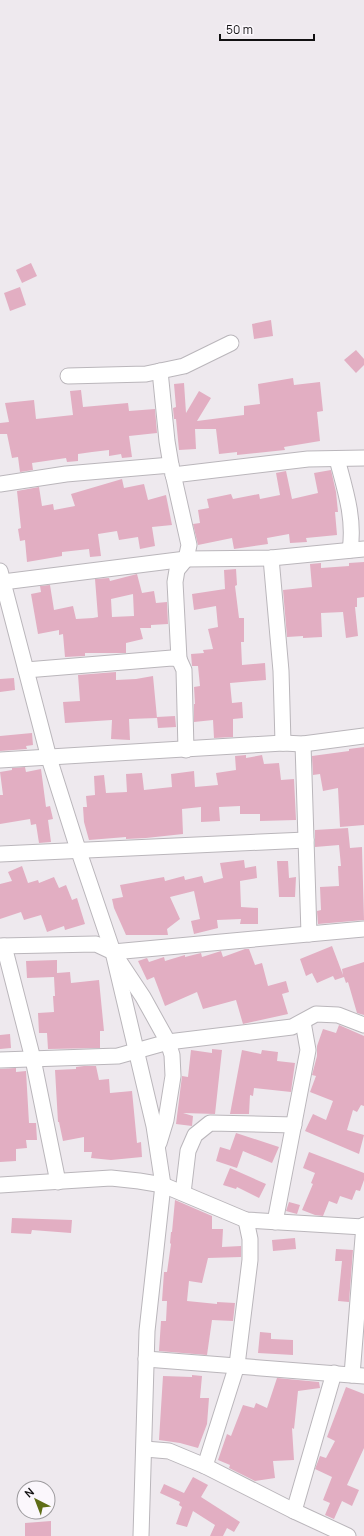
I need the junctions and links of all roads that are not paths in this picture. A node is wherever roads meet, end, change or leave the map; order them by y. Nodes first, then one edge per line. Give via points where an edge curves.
1 (231, 343) dead end
2 (160, 371) junction
3 (68, 376) dead end
4 (364, 458) edge
5 (337, 459) junction
6 (172, 470) junction
7 (0, 484) edge
8 (357, 550) edge
9 (271, 558) junction
10 (186, 559) junction
11 (2, 576) edge
12 (6, 618) edge
13 (179, 659) junction
14 (26, 670) junction
15 (364, 736) edge
16 (283, 743) junction
17 (303, 744) junction
18 (186, 750) junction
19 (49, 758) junction
20 (0, 760) edge
21 (306, 840) junction
22 (79, 851) junction
23 (0, 854) edge
24 (364, 929) edge
25 (309, 934) junction
26 (2, 946) edge
27 (113, 952) junction
28 (303, 1022) junction
29 (364, 1025) edge
30 (168, 1042) junction
31 (136, 1051) junction
32 (34, 1059) junction
33 (0, 1060) edge
34 (294, 1125) junction
35 (158, 1148) junction
36 (58, 1182) junction
37 (0, 1185) edge
38 (163, 1186) junction
39 (183, 1193) junction
40 (246, 1220) junction
41 (275, 1222) junction
42 (364, 1226) edge
43 (146, 1359) junction
44 (237, 1365) junction
45 (334, 1373) junction
46 (358, 1375) edge
47 (144, 1449) junction
48 (206, 1466) junction
49 (294, 1511) junction
50 (140, 1536) edge
51 (348, 1536) edge

1 - 2 street via 184,366
2 - 3 street via 146,374
2 - 6 street via 166,441
4 - 5 street
5 - 6 street
5 - 8 street via 349,504 352,536
6 - 7 street via 66,474
6 - 10 street via 189,545
8 - 9 street
9 - 10 street
9 - 16 street
10 - 11 street
10 - 13 street via 177,570 175,582
11 - 12 street
12 - 14 street
13 - 14 street
13 - 18 street via 184,670
14 - 19 street
15 - 17 street
16 - 17 street
16 - 18 street
17 - 21 street
18 - 19 street
19 - 20 street
19 - 22 street
21 - 22 street
21 - 25 street
22 - 23 street
22 - 27 street
24 - 25 street
25 - 27 street
26 - 27 street via 96,944
26 - 32 street
27 - 30 street
27 - 31 street
28 - 29 street via 316,1014 338,1015
28 - 30 street via 292,1027
28 - 34 street via 308,1050
30 - 31 street
30 - 35 street via 172,1055 173,1076 166,1120
31 - 32 street via 118,1056
31 - 35 street
32 - 33 street
32 - 36 street
34 - 39 street via 210,1123 195,1135 188,1151
34 - 41 street
35 - 38 street
36 - 37 street
36 - 38 street via 111,1178
38 - 39 street
38 - 43 street
39 - 40 street
40 - 41 street
40 - 44 street via 250,1239 250,1260
41 - 42 street
42 - 46 street
43 - 44 street
43 - 47 street
44 - 45 street
44 - 48 street
45 - 46 street
45 - 49 street
47 - 48 street via 169,1451
47 - 50 street
48 - 49 street
49 - 51 street

